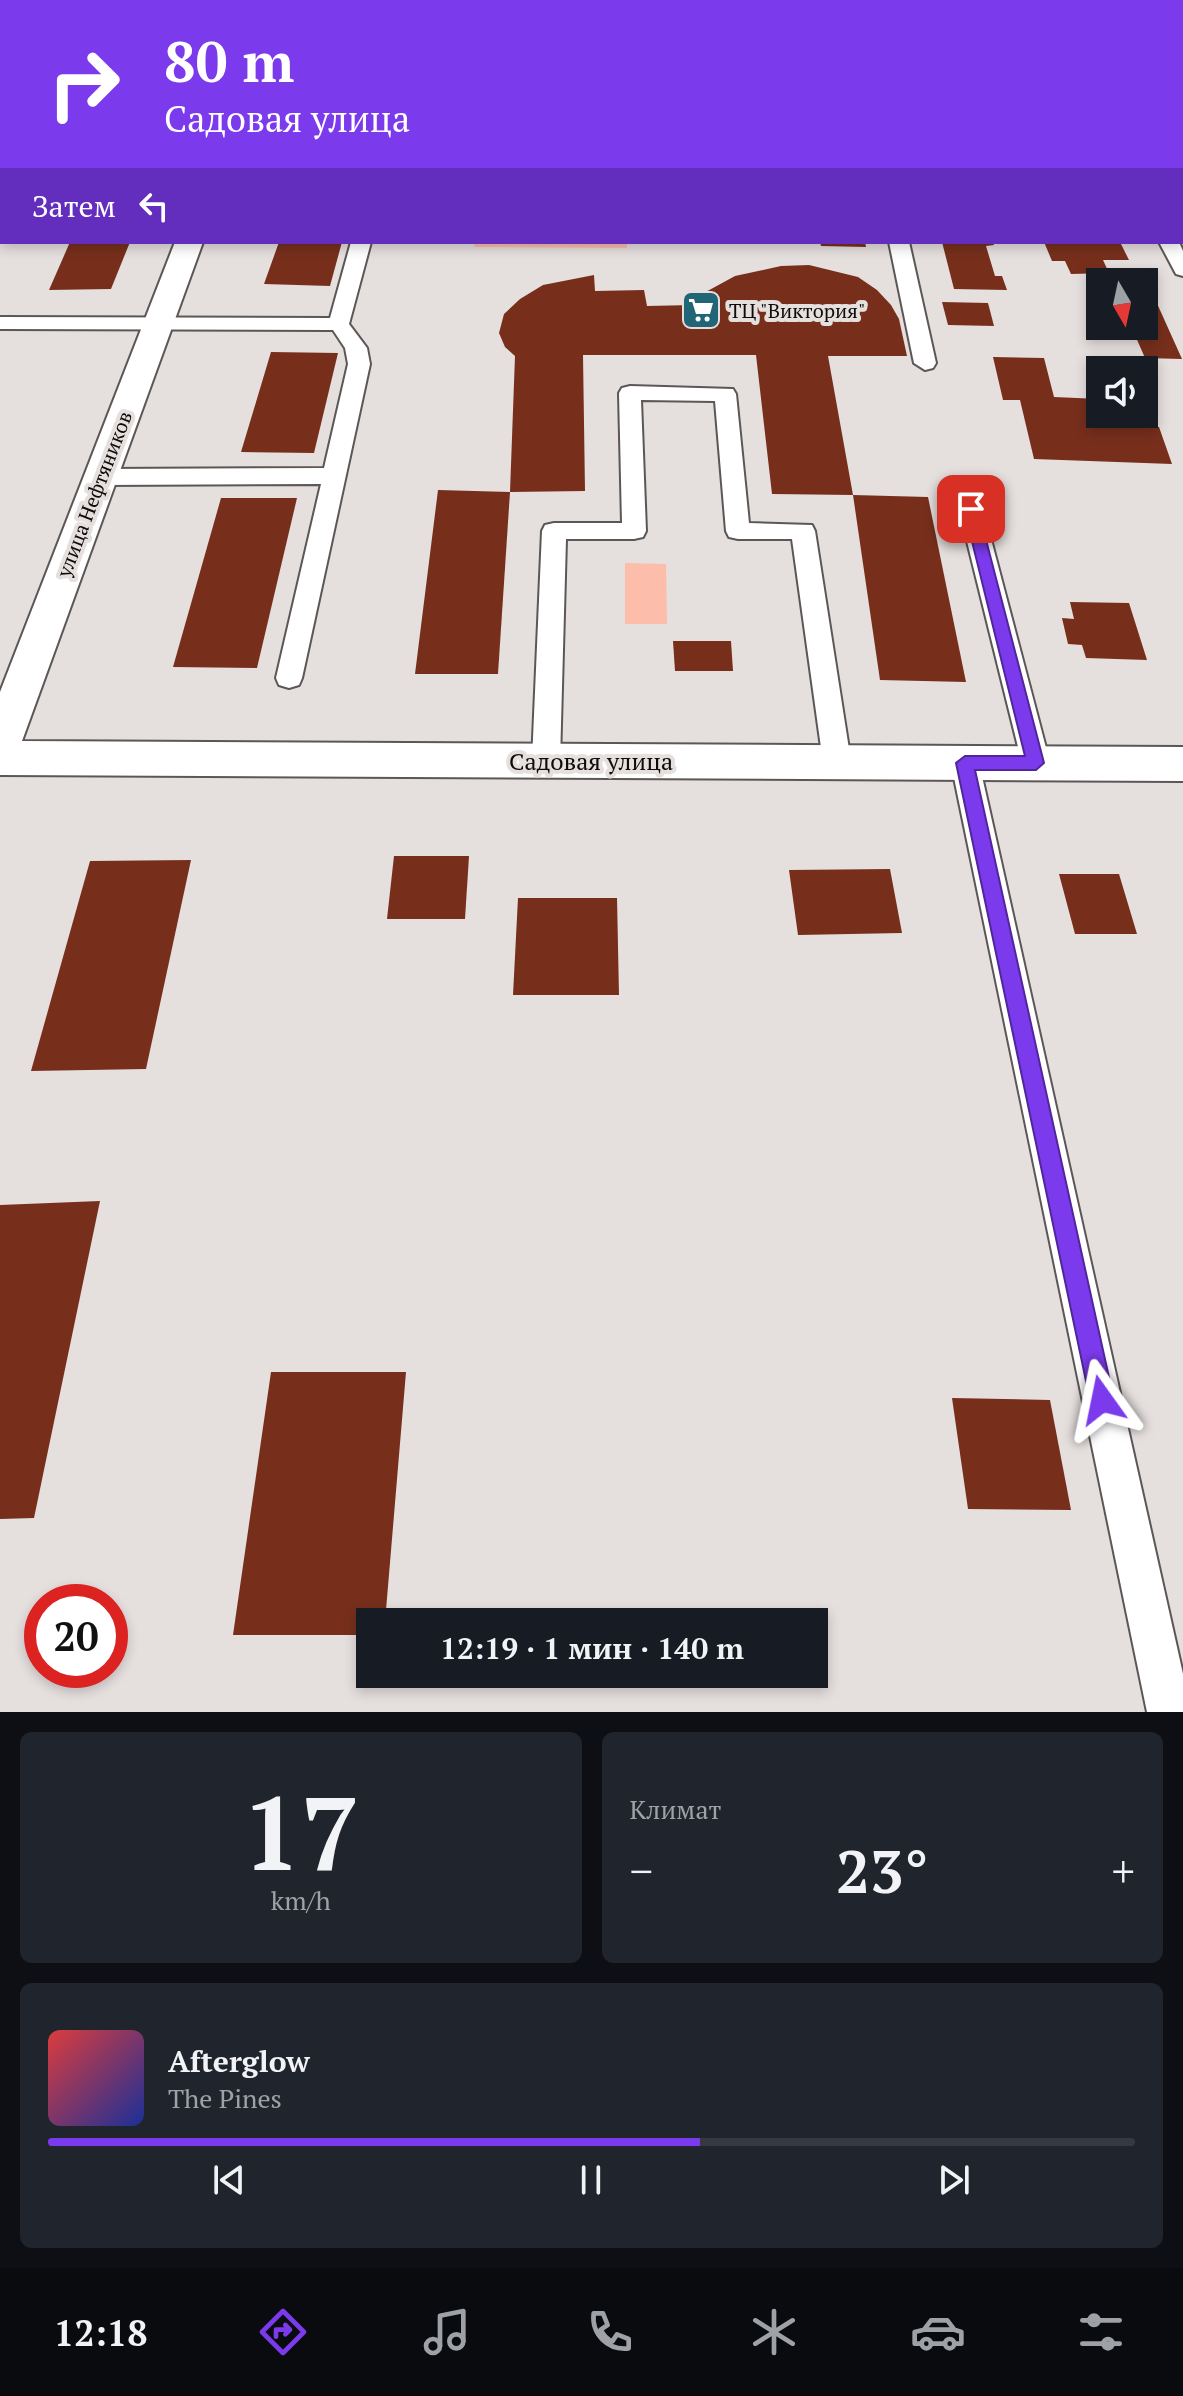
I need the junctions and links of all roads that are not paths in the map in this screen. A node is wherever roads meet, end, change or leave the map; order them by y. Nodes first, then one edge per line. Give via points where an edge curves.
1 (188, 244) edge
2 (360, 244) edge
3 (899, 244) edge
4 (1170, 244) edge
5 (1183, 270) edge
6 (0, 323) edge
7 (158, 323) junction
8 (339, 324) junction
9 (925, 363) dead end
10 (334, 476) junction
11 (101, 477) junction
12 (971, 509) dead end
13 (289, 678) dead end
14 (0, 745) edge
15 (0, 758) edge
16 (546, 761) junction
17 (837, 762) junction
18 (965, 763) junction
19 (1036, 763) junction
20 (1183, 764) edge
21 (1162, 1700) edge

1 - 7 street, улица Нефтяников
2 - 8 lane
3 - 9 lane
4 - 5 lane
6 - 7 lane
7 - 8 lane
7 - 11 street, улица Нефтяников
8 - 10 lane via 359,355
10 - 11 lane
10 - 13 lane
11 - 14 street, улица Нефтяников
12 - 19 lane
15 - 16 street, Садовая улица
16 - 17 street, Садовая улица
16 - 17 lane via 554,531 634,531 630,393 646,393 725,394 738,531 803,531
17 - 18 street, Садовая улица
18 - 19 street, Садовая улица
18 - 21 lane
19 - 20 street, Садовая улица

